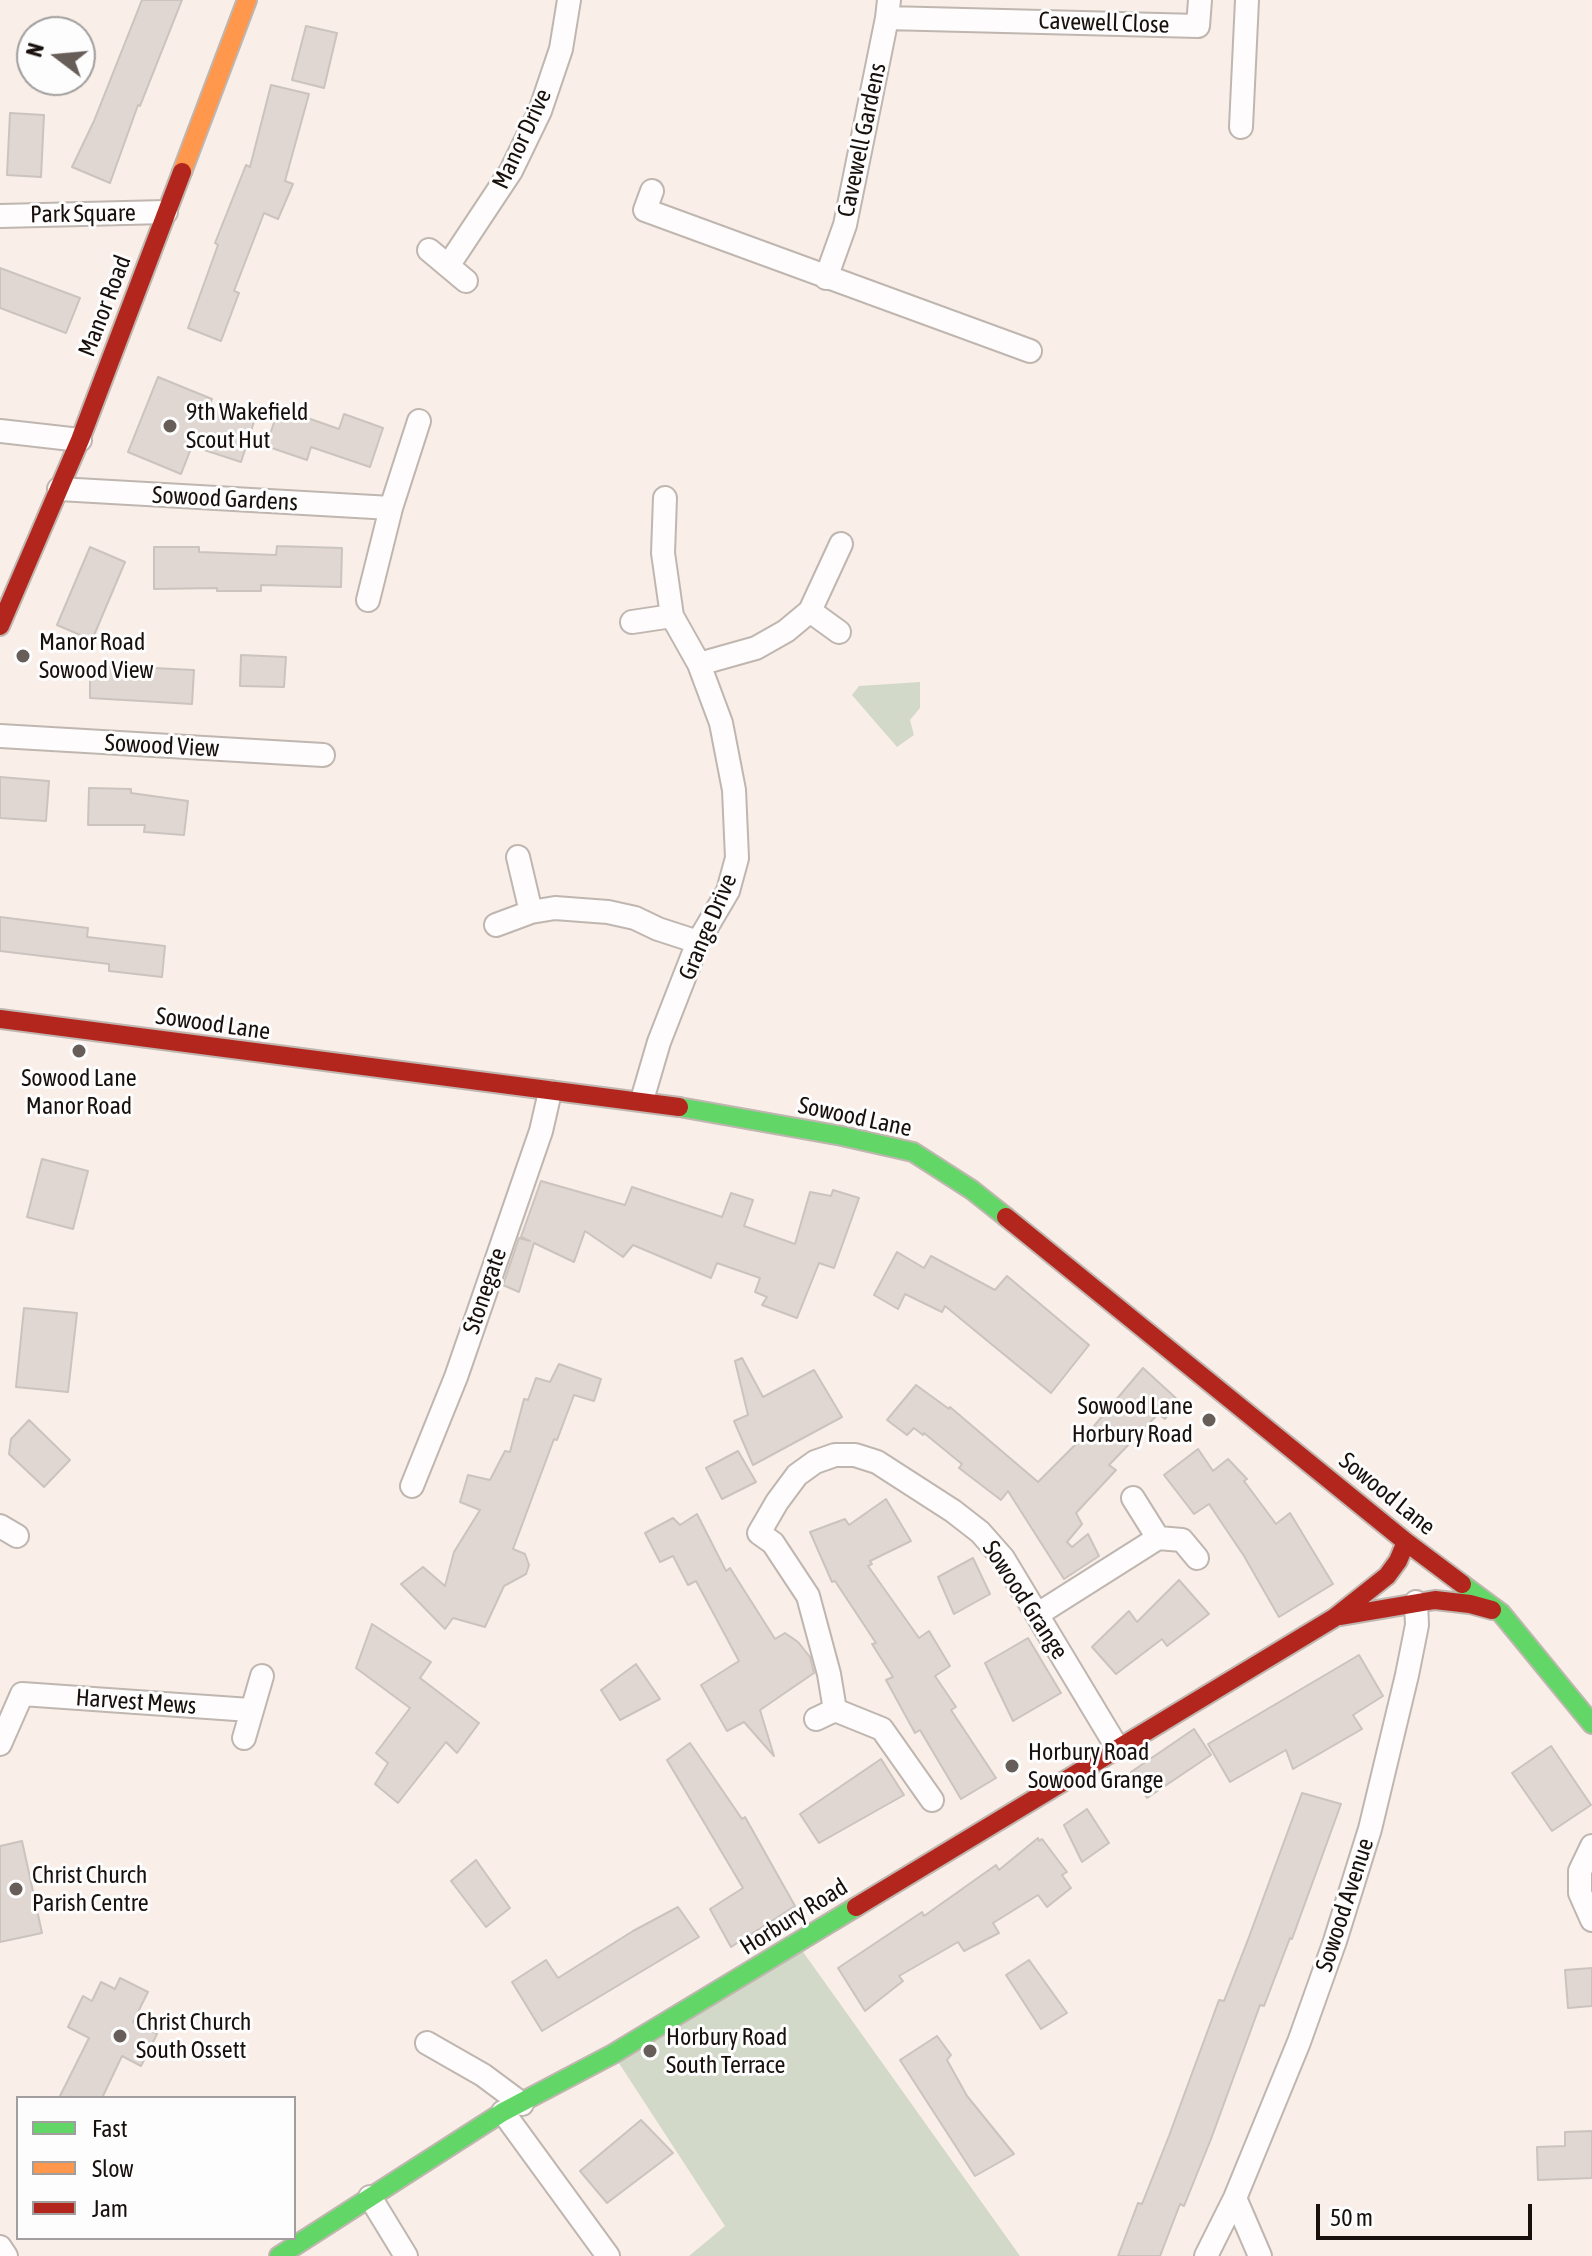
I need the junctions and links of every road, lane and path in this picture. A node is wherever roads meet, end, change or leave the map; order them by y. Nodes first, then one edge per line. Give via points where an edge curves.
1 (247, 0) edge
2 (569, 0) edge
3 (1200, 0) edge
4 (1247, 0) edge
5 (888, 9) edge
6 (1241, 127) dead end
7 (652, 191) dead end
8 (166, 212) junction
9 (0, 216) edge
10 (429, 250) dead end
11 (448, 266) junction
12 (826, 278) junction
13 (466, 281) dead end
14 (1030, 351) dead end
15 (419, 421) dead end
16 (0, 431) edge
17 (80, 440) junction
18 (59, 489) junction
19 (665, 498) dead end
20 (391, 508) junction
21 (841, 544) dead end
22 (368, 600) dead end
23 (810, 611) junction
24 (672, 616) junction
25 (632, 622) dead end
26 (0, 626) edge
27 (839, 632) dead end
28 (699, 664) junction
29 (0, 736) edge
30 (323, 755) dead end
31 (518, 857) dead end
32 (531, 912) junction
33 (496, 925) dead end
34 (698, 942) junction
35 (0, 1019) edge
36 (550, 1092) junction
37 (642, 1100) junction
38 (412, 1486) dead end
39 (1133, 1498) dead end
40 (1158, 1538) junction
41 (1406, 1542) junction
42 (1197, 1558) dead end
43 (1416, 1602) junction
44 (1501, 1613) junction
45 (1038, 1614) junction
46 (1334, 1618) junction
47 (262, 1676) dead end
48 (250, 1710) junction
49 (1592, 1724) edge
50 (244, 1738) dead end
51 (0, 1744) edge
52 (1118, 1749) junction
53 (932, 1800) dead end
54 (1592, 1846) edge
55 (1592, 1920) edge
56 (427, 2043) dead end
57 (512, 2108) junction
58 (370, 2197) junction
59 (1235, 2198) junction
60 (0, 2247) edge
61 (6, 2256) edge
62 (279, 2256) edge
63 (406, 2256) edge
64 (608, 2256) edge
65 (1206, 2256) edge
66 (1260, 2256) edge

1 - 8 street, Manor Road
2 - 11 street, Manor Drive via 561,49 540,111 511,171
3 - 5 street, Cavewell Close via 1198,26
4 - 6 street
5 - 12 street, Cavewell Gardens via 845,225
7 - 12 street via 645,210
8 - 9 street, Park Square
8 - 17 street, Manor Road
10 - 11 street
11 - 13 street
12 - 14 street
15 - 20 street
16 - 17 street
17 - 18 street, Manor Road
18 - 20 street, Sowood Gardens
18 - 26 street, Manor Road
19 - 24 street, Grange Drive via 663,553
20 - 22 street
21 - 23 street
23 - 27 street
23 - 28 street via 756,648
24 - 25 street
24 - 28 street, Grange Drive
28 - 34 street, Grange Drive via 725,737 737,858 728,891
29 - 30 street, Sowood View
31 - 32 street
32 - 33 street
32 - 34 street via 608,912
34 - 37 street, Grange Drive
35 - 36 street, Sowood Lane
36 - 37 street, Sowood Lane
36 - 38 street, Stonegate via 456,1377
37 - 41 street, Sowood Lane via 913,1152 972,1190
39 - 40 street
40 - 42 street via 1182,1540
40 - 45 street
41 - 44 street, Sowood Lane
41 - 46 street, Horbury Road via 1387,1576
43 - 44 street, Horbury Road via 1470,1604
43 - 46 street, Horbury Road
43 - 59 street, Sowood Avenue via 1417,1625 1370,1829 1299,2042
44 - 49 street, Sowood Lane
45 - 52 street, Sowood Grange
45 - 53 street, Sowood Grange via 980,1532 877,1462 855,1455 835,1455 797,1475 759,1533 773,1543 808,1596 829,1674 825,1714 882,1729
46 - 52 street, Horbury Road
47 - 48 street
48 - 50 street
48 - 51 street, Harvest Mews via 22,1694
52 - 57 street, Horbury Road via 613,2054
54 - 55 street via 1580,1871 1580,1893
56 - 57 street via 483,2075
57 - 58 street, Horbury Road
57 - 64 street
58 - 62 street, Horbury Road
58 - 63 street
59 - 65 street, Sowood Avenue
59 - 66 street
60 - 61 street

